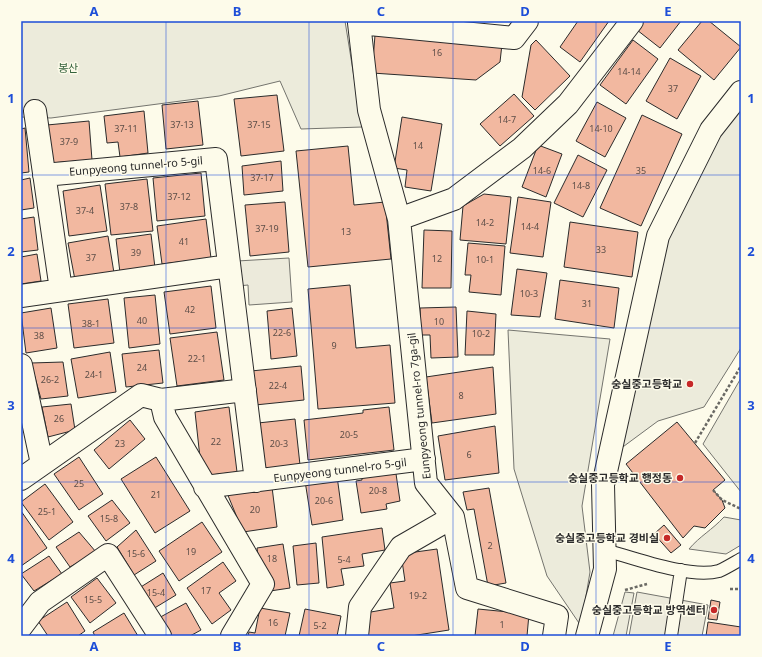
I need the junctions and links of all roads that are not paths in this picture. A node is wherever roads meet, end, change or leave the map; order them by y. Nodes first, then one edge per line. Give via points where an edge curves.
1 (527, 21) edge
2 (632, 21) edge
3 (396, 24) edge
4 (741, 92) edge
5 (35, 111) dead end
6 (44, 175) junction
7 (399, 219) junction
8 (229, 266) junction
9 (61, 290) junction
10 (21, 296) edge
11 (21, 365) edge
12 (245, 390) junction
13 (161, 400) junction
14 (424, 459) junction
15 (42, 464) junction
16 (21, 479) edge
17 (256, 481) junction
18 (205, 487) junction
19 (453, 517) junction
20 (605, 550) junction
21 (741, 560) edge
22 (681, 570) junction
23 (21, 628) edge
24 (160, 636) edge
25 (232, 636) edge
26 (357, 636) edge
27 (554, 636) edge
28 (587, 636) edge
29 (671, 636) edge

1 - 3 street, Eunpyeong tunnel-ro 7ga-gil via 514,38
2 - 7 street via 568,104 522,148 454,199
3 - 7 street, Eunpyeong tunnel-ro 7ga-gil via 359,23 369,110
4 - 20 street via 711,130 658,236 602,485
5 - 6 street
6 - 8 street, Eunpyeong tunnel-ro 5-gil via 216,159
6 - 9 street
7 - 14 street, Eunpyeong tunnel-ro 7ga-gil
8 - 9 street
8 - 12 street, Eunpyeong tunnel-ro 5-gil
9 - 10 street
11 - 15 street
12 - 13 street
12 - 17 street, Eunpyeong tunnel-ro 5-gil
13 - 15 street via 141,395
13 - 18 street via 165,417
14 - 17 street, Eunpyeong tunnel-ro 5-gil
14 - 19 street, Eunpyeong tunnel-ro 7ga-gil via 426,483
15 - 16 street
17 - 18 street, Eunpyeong tunnel-ro 5-gil
18 - 25 street via 263,584
19 - 26 street via 401,547 360,607
19 - 27 street, Eunpyeong tunnel-ro 7ga-gil via 467,588 557,616
20 - 22 lane
20 - 28 street via 605,569
21 - 22 lane via 719,570 700,573
22 - 29 lane
23 - 24 street via 40,602 108,555

